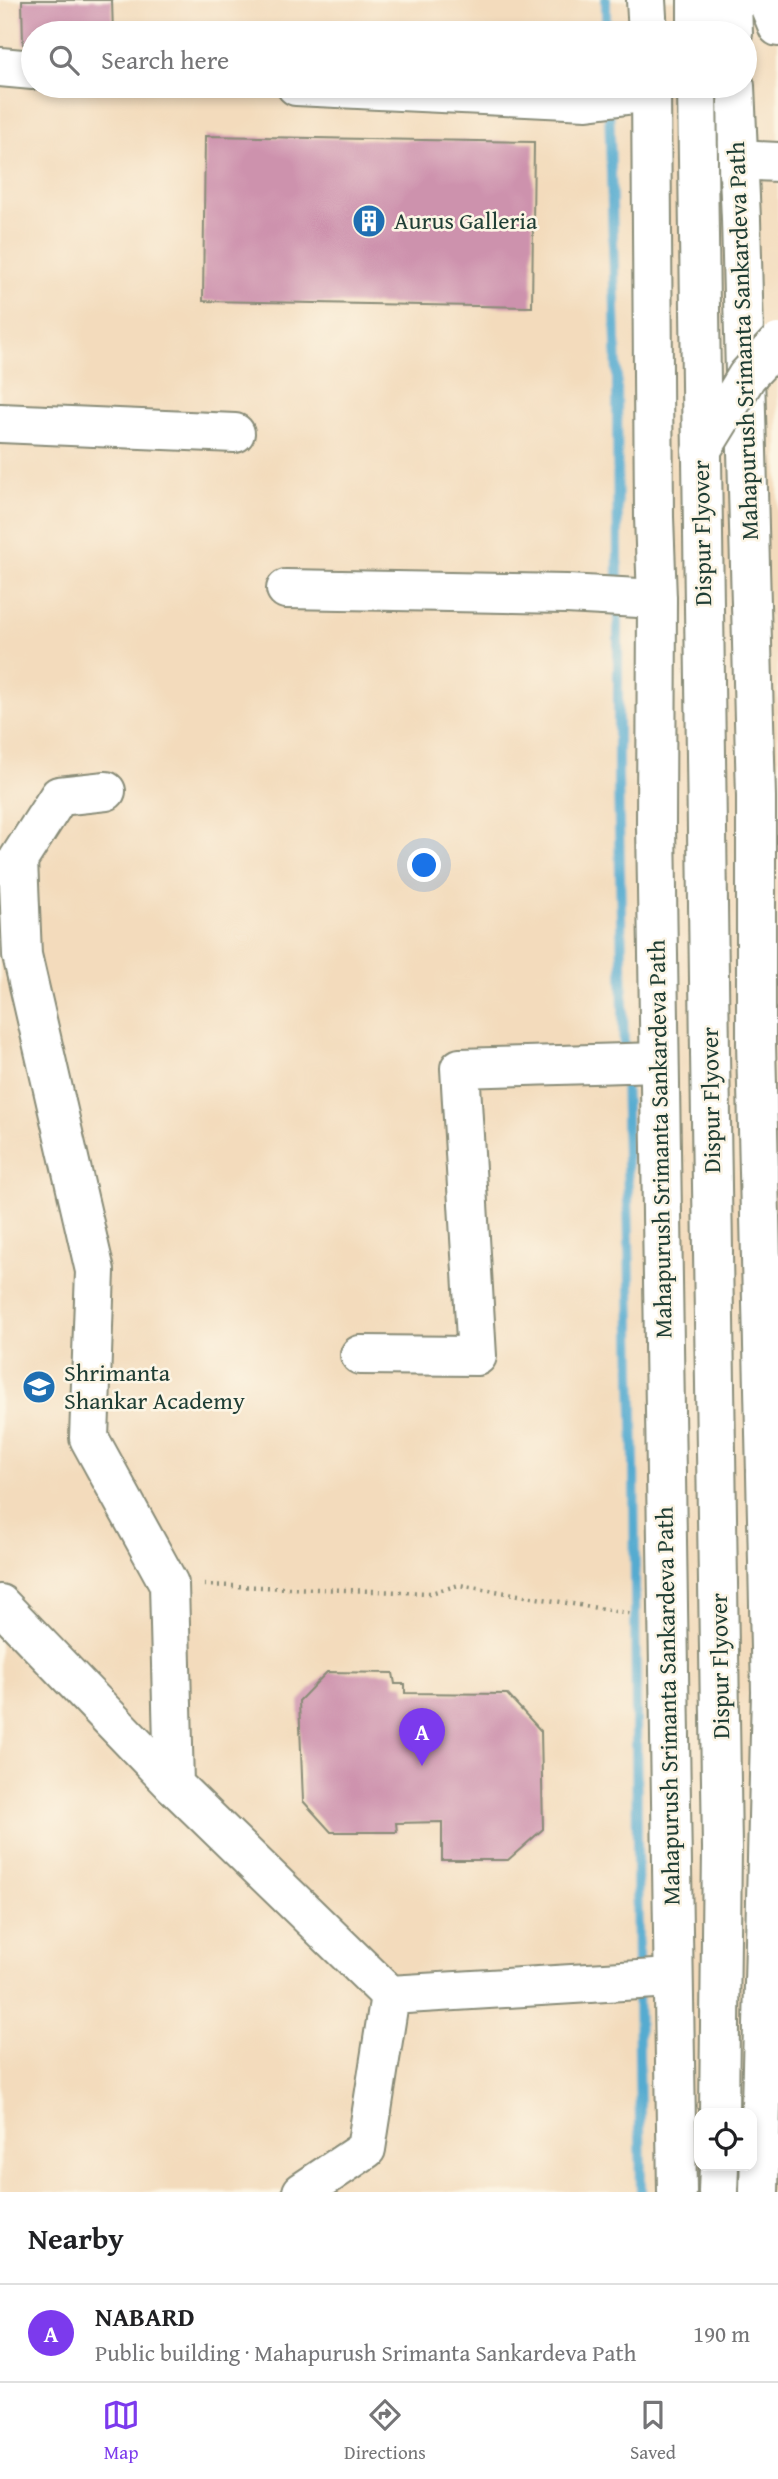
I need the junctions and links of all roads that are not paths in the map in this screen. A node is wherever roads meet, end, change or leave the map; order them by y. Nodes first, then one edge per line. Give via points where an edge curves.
1 (646, 0) edge
2 (696, 0) edge
3 (732, 0) edge
4 (767, 0) edge
5 (647, 21) edge
6 (697, 21) edge
7 (733, 21) edge
8 (778, 27) edge
9 (0, 67) edge
10 (21, 69) edge
11 (545, 98) edge
12 (600, 98) edge
13 (645, 98) edge
14 (697, 98) edge
15 (735, 98) edge
16 (652, 156) junction
17 (738, 160) junction
18 (778, 162) edge
19 (778, 343) edge
20 (0, 424) edge
21 (235, 433) dead end
22 (701, 451) junction
23 (748, 513) junction
24 (654, 517) junction
25 (286, 589) dead end
26 (648, 598) junction
27 (106, 791) dead end
28 (778, 852) edge
29 (756, 884) junction
30 (652, 1062) junction
31 (360, 1355) dead end
32 (0, 1604) edge
33 (774, 1685) edge
34 (174, 1785) junction
35 (664, 1979) junction
36 (390, 1995) junction
37 (719, 2108) edge
38 (719, 2171) edge
39 (766, 2175) edge
40 (302, 2192) edge
41 (677, 2192) edge
42 (718, 2192) edge

1 - 5 main road
2 - 6 main road
3 - 7 main road
4 - 8 main road
9 - 10 main road
11 - 12 main road
13 - 16 main road, Mahapurush Srimanta Sankardeva Path
14 - 22 main road, Dispur Flyover, bridge
15 - 17 main road, Mahapurush Srimanta Sankardeva Path
16 - 17 main road
16 - 24 main road, Mahapurush Srimanta Sankardeva Path
17 - 18 main road
17 - 23 main road, Mahapurush Srimanta Sankardeva Path
19 - 22 main road, bridge via 747,376
20 - 21 main road
22 - 37 main road, Dispur Flyover, bridge via 722,1848
23 - 24 main road via 730,499 708,494 682,499
23 - 29 main road, Mahapurush Srimanta Sankardeva Path
24 - 26 main road, Mahapurush Srimanta Sankardeva Path
25 - 26 main road
26 - 30 main road, Mahapurush Srimanta Sankardeva Path via 656,824
27 - 34 main road via 59,796 18,860 22,955 95,1271 89,1437 169,1584
28 - 29 main road
29 - 33 main road, Mahapurush Srimanta Sankardeva Path via 756,1042
30 - 31 main road via 460,1068 477,1356
30 - 35 main road, Mahapurush Srimanta Sankardeva Path
32 - 34 main road
33 - 39 main road, Mahapurush Srimanta Sankardeva Path
34 - 36 main road
35 - 36 main road
35 - 41 main road, Mahapurush Srimanta Sankardeva Path
36 - 40 main road via 366,2149
38 - 42 main road

